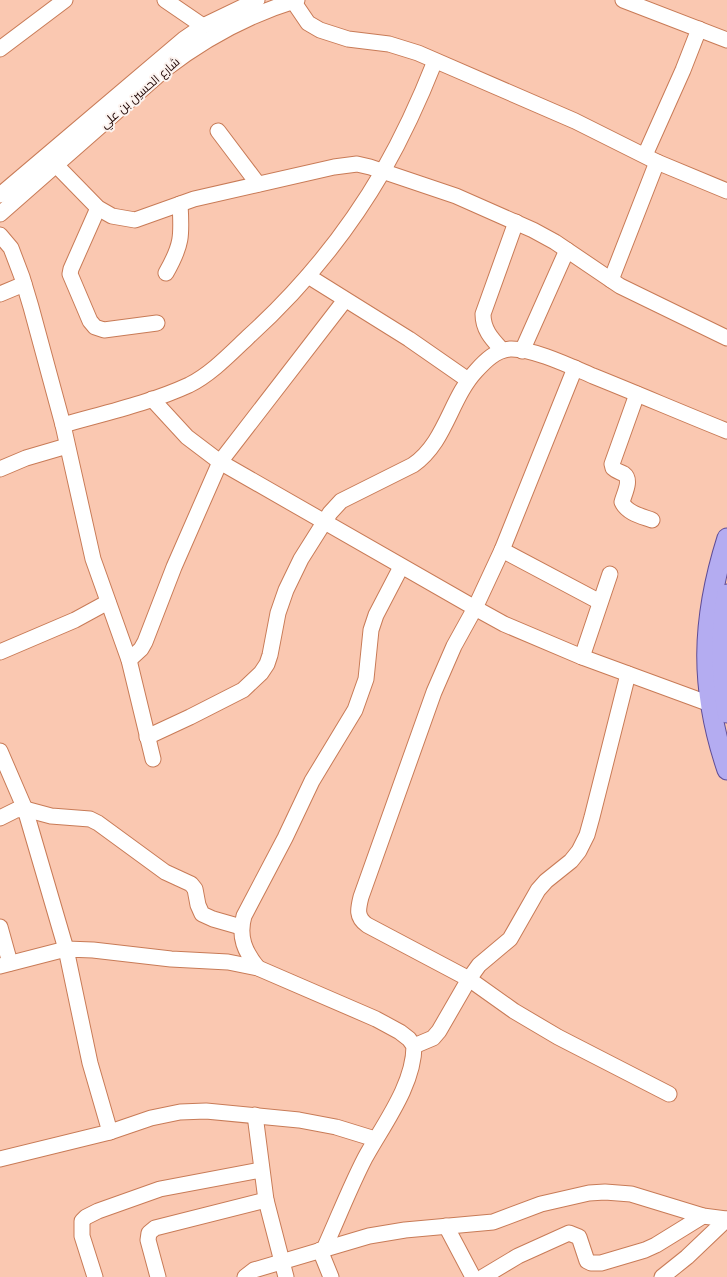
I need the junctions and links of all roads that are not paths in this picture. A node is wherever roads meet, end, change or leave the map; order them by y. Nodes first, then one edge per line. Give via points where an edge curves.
1 (66, 0) edge
2 (165, 0) edge
3 (257, 0) edge
4 (623, 0) edge
5 (652, 0) edge
6 (295, 1) edge
7 (203, 26) junction
8 (699, 28) junction
9 (727, 30) edge
10 (727, 40) edge
11 (0, 49) edge
12 (435, 61) junction
13 (218, 130) dead end
14 (651, 158) junction
15 (57, 166) junction
16 (383, 171) junction
17 (258, 184) junction
18 (1, 190) edge
19 (727, 191) edge
20 (180, 204) junction
21 (98, 208) junction
22 (0, 214) edge
23 (516, 222) junction
24 (0, 235) edge
25 (567, 250) junction
26 (166, 273) dead end
27 (308, 276) junction
28 (611, 280) junction
29 (24, 284) junction
30 (0, 294) edge
31 (345, 300) junction
32 (157, 323) dead end
33 (727, 338) edge
34 (502, 350) junction
35 (522, 350) junction
36 (575, 368) junction
37 (468, 380) junction
38 (637, 394) junction
39 (152, 399) junction
40 (63, 425) junction
41 (727, 431) edge
42 (67, 446) junction
43 (220, 462) junction
44 (0, 469) edge
45 (652, 520) dead end
46 (324, 522) junction
47 (727, 538) edge
48 (502, 550) junction
49 (401, 567) junction
50 (610, 574) dead end
51 (727, 594) edge
52 (108, 602) junction
53 (600, 602) junction
54 (475, 608) junction
55 (724, 651) edge
56 (0, 652) edge
57 (582, 657) junction
58 (129, 660) junction
59 (628, 674) junction
60 (710, 704) junction
61 (727, 713) edge
62 (147, 737) junction
63 (0, 751) edge
64 (153, 760) dead end
65 (727, 770) edge
66 (25, 809) junction
67 (0, 818) edge
68 (0, 927) edge
69 (241, 927) junction
70 (66, 949) junction
71 (5, 965) edge
72 (258, 968) junction
73 (468, 979) junction
74 (414, 1046) junction
75 (669, 1094) dead end
76 (255, 1115) junction
77 (110, 1132) junction
78 (375, 1139) junction
79 (0, 1159) edge
80 (261, 1170) junction
81 (266, 1200) junction
82 (703, 1216) junction
83 (727, 1219) edge
84 (446, 1226) junction
85 (322, 1249) junction
86 (284, 1270) edge
87 (95, 1277) edge
88 (158, 1277) edge
89 (245, 1277) edge
90 (331, 1277) edge
91 (473, 1277) edge
92 (483, 1277) edge
93 (662, 1277) edge

1 - 11 street
2 - 7 street
3 - 7 street, شارع الحسين بن علي
4 - 8 street
5 - 9 street
6 - 12 street via 308,23 320,30 348,39 402,48
6 - 15 street, شارع الحسين بن علي via 230,27 187,52
7 - 18 street, شارع الحسين بن علي via 166,52
8 - 10 street
8 - 14 street
12 - 14 street via 576,121
12 - 16 street
13 - 17 street
14 - 19 street
14 - 28 street
15 - 21 street
15 - 22 street, شارع الحسين بن علي
16 - 17 street via 357,164
16 - 23 street via 456,196
16 - 27 street via 349,224
17 - 20 street
20 - 21 street via 135,220 112,216
20 - 26 street via 179,248
21 - 32 street via 70,274 90,321 104,330
23 - 25 street
23 - 34 street via 483,314 486,332
24 - 29 street via 11,248
25 - 28 street
25 - 35 street
27 - 31 street
27 - 39 street via 268,319 210,370 190,384
28 - 33 street
29 - 30 street
29 - 40 street
31 - 37 street
31 - 43 street
34 - 35 street
34 - 37 street via 484,362
35 - 36 street
36 - 38 street
36 - 48 street
37 - 46 street via 441,433 424,458 341,501
38 - 41 street
38 - 45 street via 612,464 627,479 624,506
39 - 40 street
39 - 43 street via 187,437
40 - 42 street
42 - 44 street
42 - 52 street via 93,558
43 - 46 street
43 - 58 street via 145,642
46 - 49 street
46 - 62 street via 286,590 270,655 261,673 243,690
47 - 60 main road via 709,610 707,676
48 - 53 street
48 - 54 street
49 - 54 street
49 - 69 street via 371,630 366,679 355,710 312,781
50 - 53 street
51 - 55 main road via 722,626
52 - 56 street
52 - 58 street
53 - 57 street
54 - 57 street
54 - 73 street via 434,692 358,909 358,916 367,925
55 - 61 main road
57 - 59 street
58 - 62 street
59 - 60 street
59 - 73 street via 590,826 579,850 538,890 510,939 479,965
60 - 65 main road
62 - 64 street
63 - 66 street
66 - 67 street
66 - 69 street via 98,823 165,872 191,884 202,914
66 - 70 street
68 - 71 street
69 - 72 street via 244,946
70 - 71 street
70 - 72 street via 228,962
70 - 77 street via 90,1063
72 - 74 street via 376,1019 400,1032
73 - 74 street via 439,1031 433,1038
73 - 75 street via 543,1028
74 - 78 street via 412,1066 405,1084
76 - 77 street via 180,1112
76 - 78 street via 336,1127
76 - 80 street
77 - 79 street
78 - 85 street
80 - 81 street
80 - 87 street via 160,1189 86,1217 82,1221 82,1236
81 - 86 street
81 - 88 street via 155,1228 149,1233 148,1240
82 - 83 street
82 - 84 street via 643,1196 606,1192 558,1199 493,1222
82 - 92 street via 645,1250 596,1264 587,1261 579,1237 568,1233 518,1256
83 - 93 street
84 - 85 street via 385,1233
84 - 91 street
85 - 86 street
85 - 90 street
86 - 89 street via 254,1270

